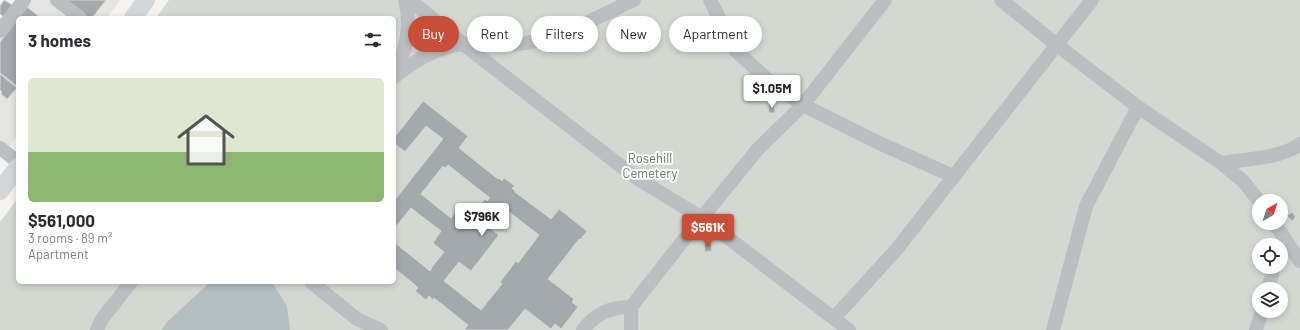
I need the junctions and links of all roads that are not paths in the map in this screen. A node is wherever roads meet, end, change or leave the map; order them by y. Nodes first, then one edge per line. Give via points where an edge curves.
1 (24, 0) edge
2 (57, 0) edge
3 (146, 0) edge
4 (406, 0) edge
5 (410, 0) edge
6 (634, 0) edge
7 (885, 0) edge
8 (1002, 0) edge
9 (1092, 0) edge
10 (708, 1) edge
11 (77, 16) edge
12 (134, 16) edge
13 (0, 31) edge
14 (463, 44) junction
15 (1057, 45) junction
16 (396, 71) edge
17 (396, 75) edge
18 (803, 104) junction
19 (1138, 107) junction
20 (1300, 144) edge
21 (0, 148) edge
22 (16, 160) edge
23 (1221, 163) junction
24 (16, 170) edge
25 (953, 176) junction
26 (0, 191) edge
27 (1253, 194) edge
28 (702, 218) junction
29 (1288, 248) edge
30 (1300, 261) edge
31 (129, 284) edge
32 (314, 284) edge
33 (631, 307) junction
34 (834, 318) junction
35 (1260, 318) edge
36 (97, 330) edge
37 (381, 330) edge
38 (583, 330) edge
39 (631, 330) edge
40 (849, 330) edge
41 (1053, 330) edge
42 (1256, 330) edge

1 - 13 street
2 - 11 street
3 - 12 main road
4 - 16 street via 409,32
5 - 14 street
6 - 14 street via 558,36 526,43
7 - 18 street
8 - 15 street
9 - 15 street
10 - 18 street via 736,51 767,79
14 - 17 street via 434,52
14 - 28 street via 635,177
15 - 19 street
15 - 25 street
18 - 25 street
18 - 28 street via 758,149
19 - 23 street
19 - 41 street via 1086,206
20 - 23 street via 1274,155
21 - 22 street
23 - 27 street via 1243,181
24 - 26 main road
25 - 34 street via 896,250
28 - 33 street
28 - 34 street
29 - 30 street
31 - 36 street via 102,319
32 - 37 street via 357,318
33 - 38 street via 602,312
33 - 39 street
34 - 40 street
35 - 42 street

